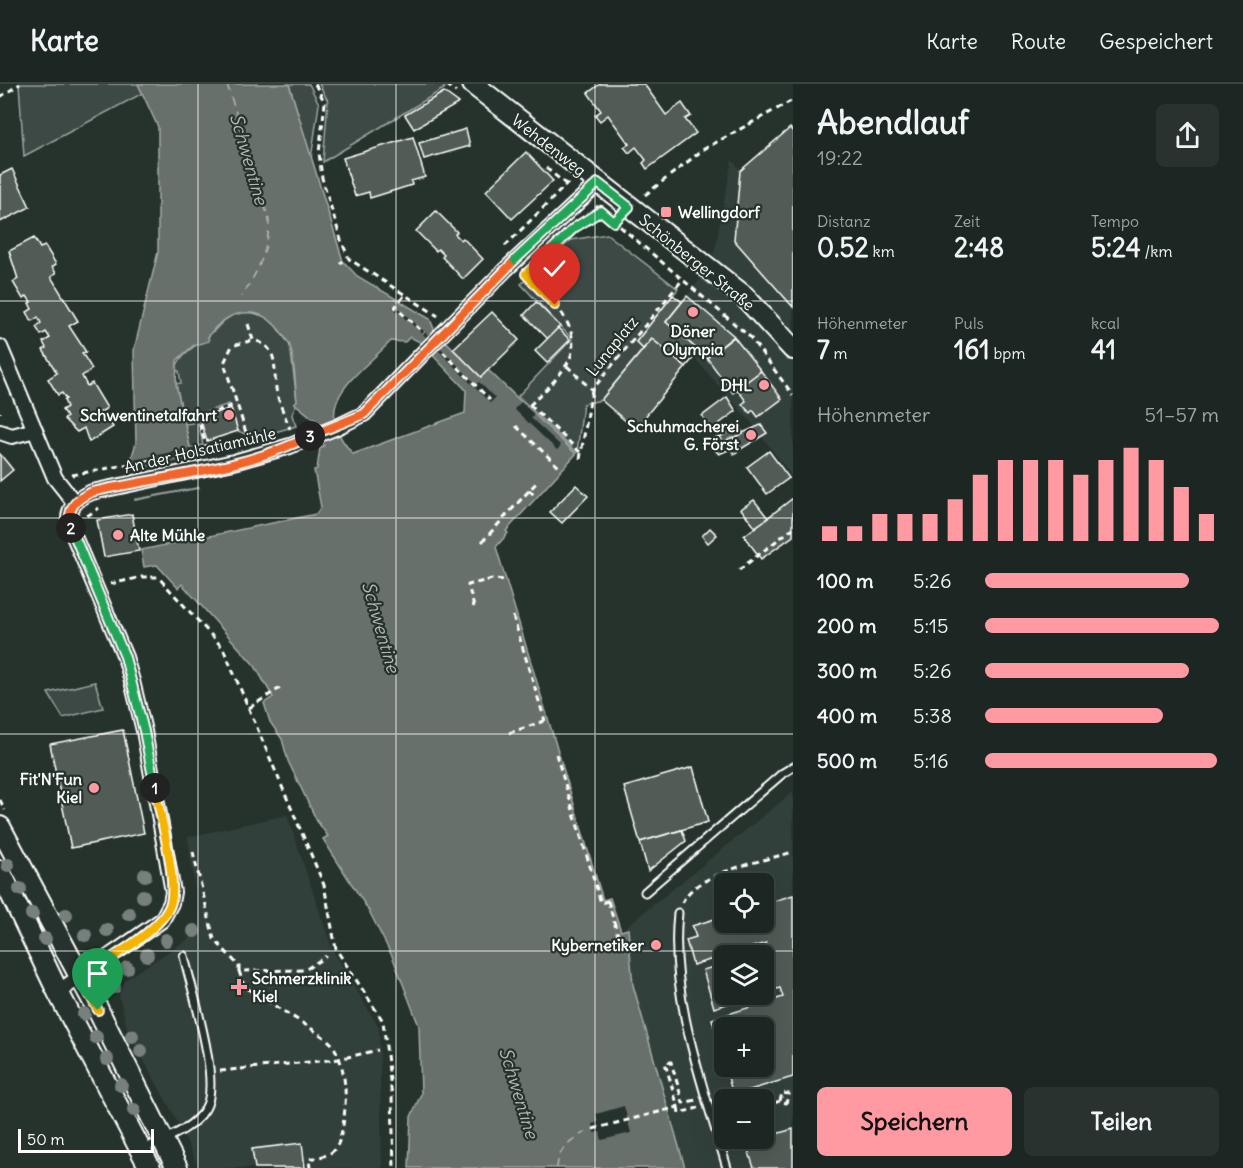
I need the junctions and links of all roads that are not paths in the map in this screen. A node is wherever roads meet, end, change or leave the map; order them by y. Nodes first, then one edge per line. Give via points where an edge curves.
1 (473, 84) edge
2 (598, 183) junction
3 (0, 347) edge
4 (793, 349) edge
5 (35, 430) junction
6 (0, 432) edge
7 (74, 502) junction
8 (793, 767) edge
9 (0, 827) edge
10 (0, 871) edge
11 (645, 892) dead end
12 (678, 913) road end
13 (184, 956) dead end
14 (80, 977) junction
15 (58, 992) junction
16 (714, 1124) edge
17 (164, 1139) junction
18 (721, 1149) edge
19 (141, 1150) junction
20 (150, 1168) edge
21 (177, 1168) edge
22 (727, 1168) edge

1 - 2 street, Wehdenweg
2 - 4 street, Schönberger Straße via 744,296
2 - 7 street, An der Holsatiamühle, bridge via 505,270 364,414 290,446 92,492
3 - 5 street
5 - 6 street via 12,436
5 - 7 street via 55,478
7 - 14 street via 69,514 70,527 132,681 173,892 162,920
8 - 11 lane
9 - 14 street
10 - 15 street
12 - 16 lane via 681,997
13 - 17 lane via 210,1074 209,1101 205,1110 184,1129
14 - 15 street
14 - 17 street
15 - 19 street
17 - 19 lane
17 - 21 street
18 - 22 lane
19 - 20 street

